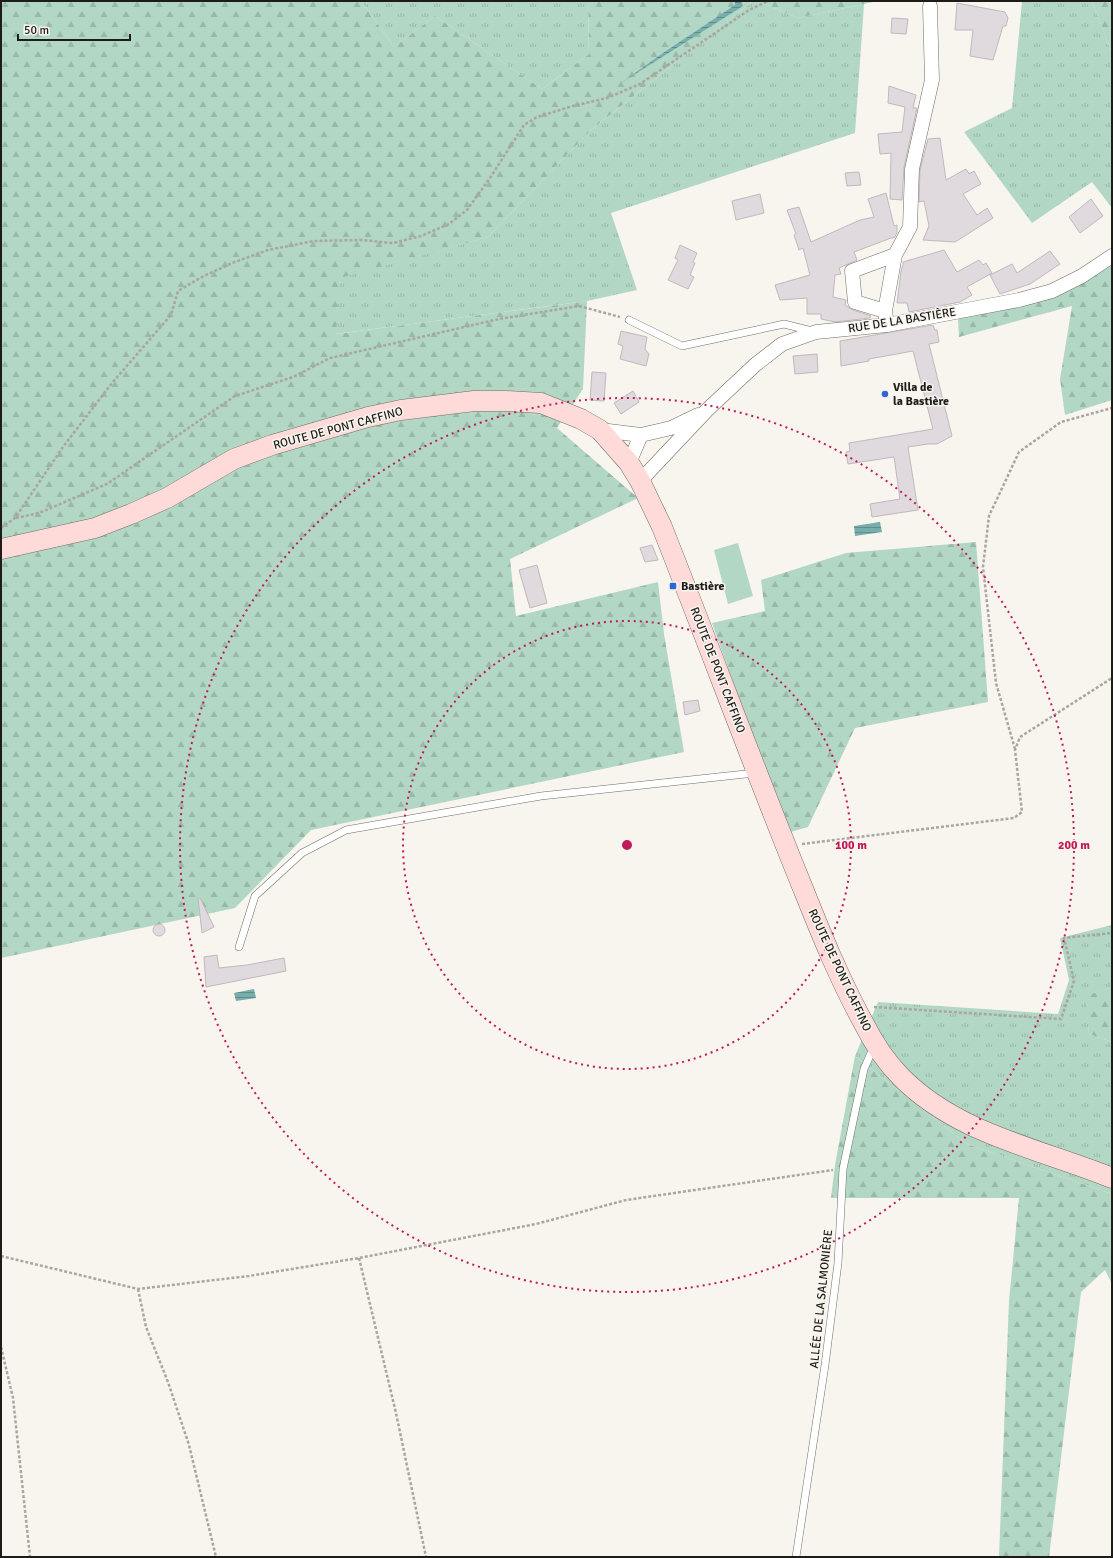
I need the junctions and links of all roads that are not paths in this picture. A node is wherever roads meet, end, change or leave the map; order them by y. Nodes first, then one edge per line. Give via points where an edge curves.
1 (930, 6) dead end
2 (895, 255) junction
3 (1112, 256) edge
4 (885, 311) junction
5 (629, 320) road end
6 (887, 325) junction
7 (816, 332) junction
8 (707, 410) junction
9 (600, 430) junction
10 (641, 435) junction
11 (629, 464) junction
12 (640, 481) junction
13 (1, 549) edge
14 (757, 772) junction
15 (239, 947) dead end
16 (876, 1047) junction
17 (1112, 1178) edge
18 (796, 1557) edge

1 - 2 street via 932,80 912,169 910,227
2 - 4 street
2 - 4 street via 852,271 855,302
3 - 6 street, RUE DE LA BASTIÈRE via 1082,276 1052,291 1019,300
4 - 6 street
5 - 7 lane via 682,346 784,324
6 - 7 street, RUE DE LA BASTIÈRE
7 - 8 street, RUE DE LA BASTIÈRE via 782,344 755,365
8 - 10 street via 671,428
8 - 12 street
9 - 10 street
9 - 11 street, ROUTE DE PONT CAFFINO
9 - 13 street, ROUTE DE PONT CAFFINO via 581,419 541,403 474,401 401,410 266,447 234,459 167,498 95,528
10 - 11 street
11 - 12 street, ROUTE DE PONT CAFFINO
12 - 14 street, ROUTE DE PONT CAFFINO via 662,526
14 - 15 lane via 541,796 346,830 302,853 255,896
14 - 16 street, ROUTE DE PONT CAFFINO via 832,960
16 - 17 street, ROUTE DE PONT CAFFINO via 901,1077 930,1102 970,1125
16 - 18 lane, ALLÉE DE LA SALMONIÈRE via 864,1069 843,1169 838,1263

